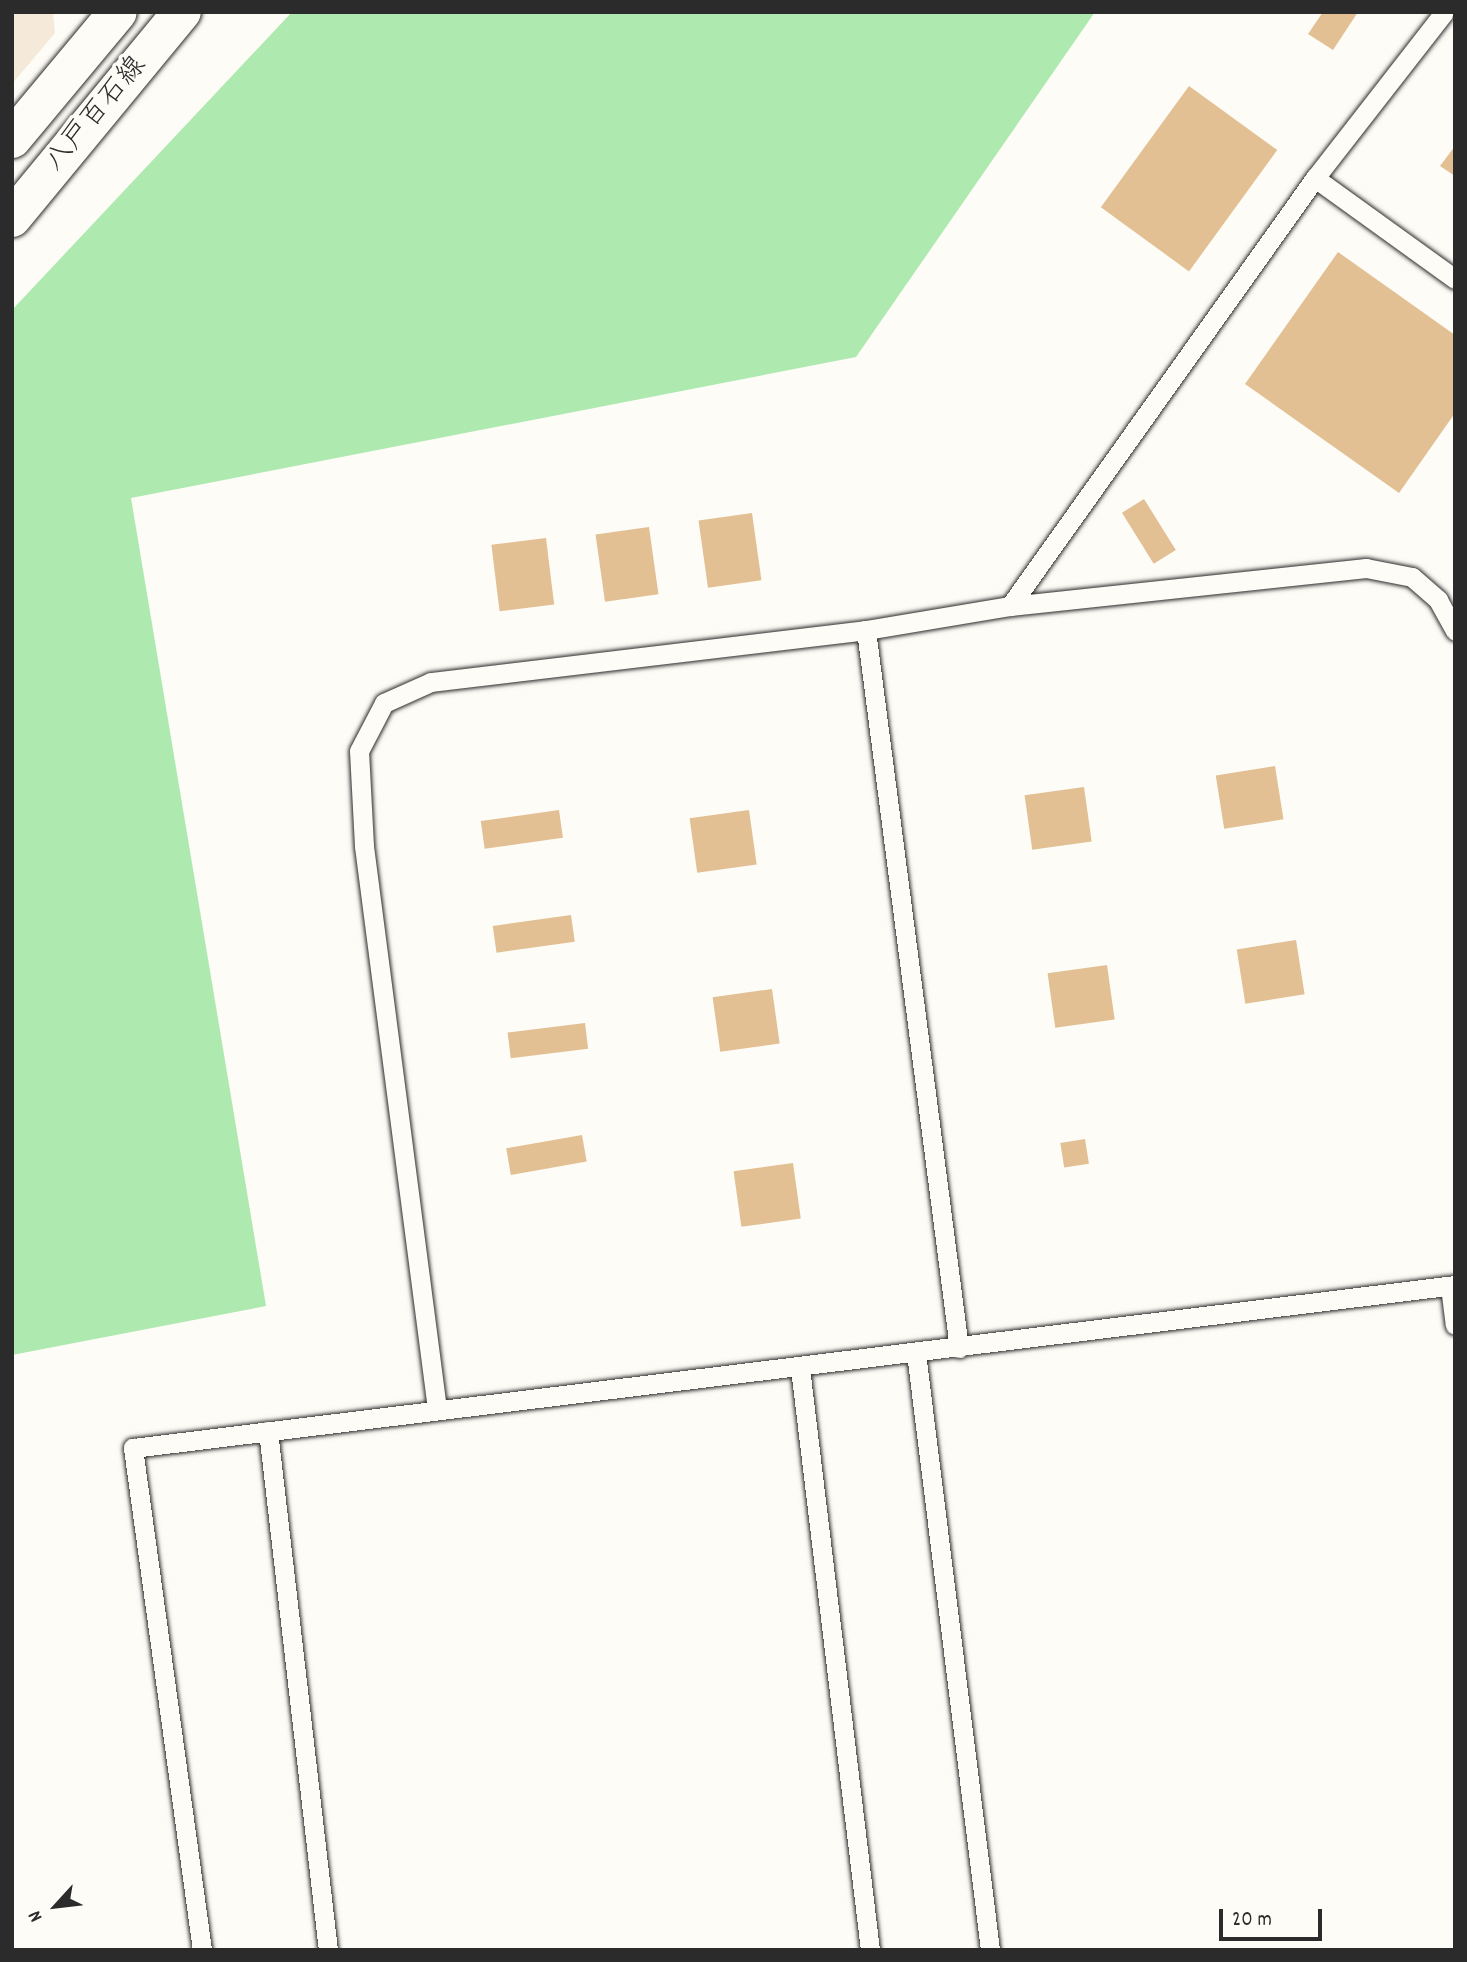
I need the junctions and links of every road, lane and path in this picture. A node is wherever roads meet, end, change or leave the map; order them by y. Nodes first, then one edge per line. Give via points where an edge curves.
1 (118, 12) edge
2 (182, 12) edge
3 (1444, 12) edge
4 (12, 139) edge
5 (1315, 178) junction
6 (12, 218) edge
7 (1455, 279) edge
8 (1010, 606) junction
9 (866, 630) junction
10 (1455, 631) edge
11 (1452, 1285) edge
12 (1455, 1325) edge
13 (959, 1348) junction
14 (916, 1353) junction
15 (800, 1368) junction
16 (437, 1409) junction
17 (268, 1431) junction
18 (202, 1950) edge
19 (327, 1950) edge
20 (870, 1950) edge
21 (990, 1950) edge

1 - 4 main road, 八戸百石線
2 - 6 main road, 八戸百石線
3 - 5 lane
5 - 7 lane
5 - 8 lane
8 - 9 lane
8 - 10 lane via 1366,568 1412,577 1438,600
9 - 13 lane
9 - 16 lane via 431,682 384,703 359,751 364,846
11 - 12 lane
11 - 13 lane
13 - 14 lane
14 - 15 lane
14 - 21 lane
15 - 16 lane
15 - 20 lane
16 - 17 lane
17 - 18 lane via 133,1448
17 - 19 lane

